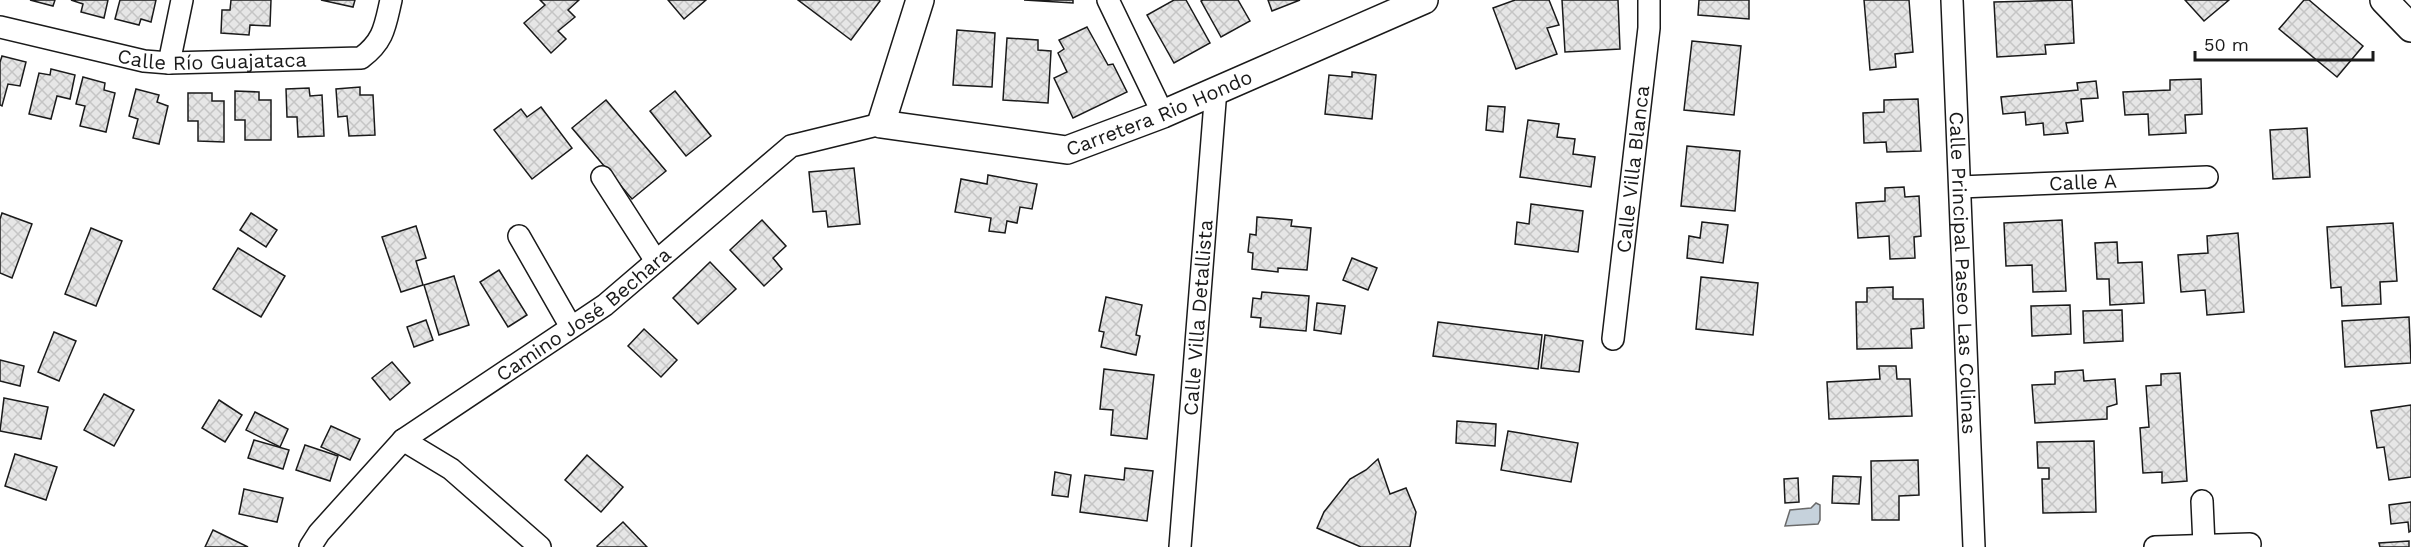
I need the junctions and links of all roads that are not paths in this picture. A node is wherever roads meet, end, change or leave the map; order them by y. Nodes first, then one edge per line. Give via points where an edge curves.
1 (182, 0) edge
2 (391, 0) edge
3 (920, 0) edge
4 (1108, 0) edge
5 (1424, 0) edge
6 (1649, 0) edge
7 (1952, 0) edge
8 (2384, 0) edge
9 (0, 27) edge
10 (2411, 29) edge
11 (169, 63) junction
12 (1216, 89) junction
13 (1163, 114) junction
14 (881, 124) junction
15 (602, 177) dead end
16 (2207, 177) dead end
17 (1960, 187) junction
18 (519, 236) dead end
19 (656, 261) junction
20 (571, 327) junction
21 (1613, 339) dead end
22 (403, 440) junction
23 (2202, 501) dead end
24 (2250, 544) dead end
25 (2204, 545) junction
26 (310, 547) edge
27 (540, 547) edge
28 (1180, 547) edge
29 (1974, 547) edge
30 (2155, 547) edge

1 - 11 street
2 - 11 street, Calle Río Guajataca via 383,32 375,47 361,58
3 - 14 street
4 - 13 street
5 - 12 street, Carretera Rio Hondo
6 - 21 street, Calle Villa Blanca
7 - 17 street, Calle Principal Paseo Las Colinas
8 - 10 street
9 - 11 street, Calle Río Guajataca via 144,61
12 - 13 street, Carretera Rio Hondo
12 - 28 street, Calle Villa Detallista
13 - 14 street, Carretera Rio Hondo via 1067,150
14 - 19 street, Camino José Bechara via 791,146
15 - 19 street
16 - 17 street, Calle A
17 - 29 street, Calle Principal Paseo Las Colinas
18 - 20 street
19 - 20 street, Camino José Bechara
20 - 22 street, Camino José Bechara
22 - 26 street, Camino José Bechara
22 - 27 street via 451,470
23 - 25 street
24 - 25 street
25 - 30 street

